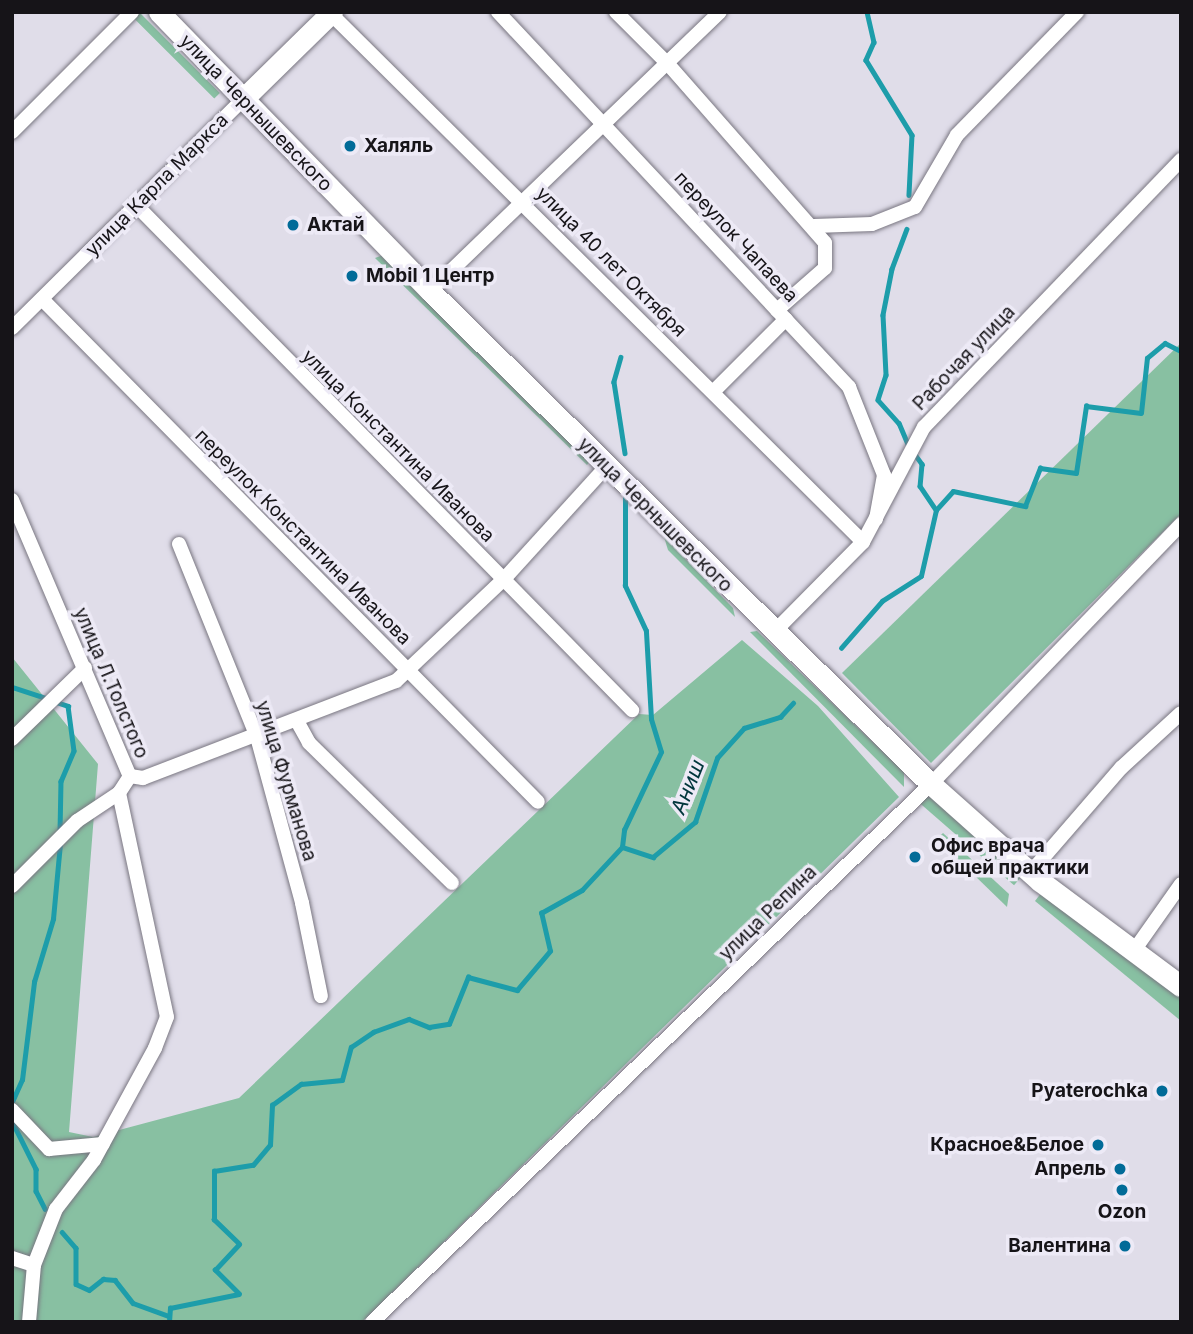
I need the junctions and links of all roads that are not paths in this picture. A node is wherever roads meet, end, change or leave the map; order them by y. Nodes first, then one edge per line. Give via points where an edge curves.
1 (132, 12) edge
2 (159, 12) edge
3 (498, 12) edge
4 (616, 12) edge
5 (720, 12) edge
6 (1077, 12) edge
7 (331, 13) edge
8 (668, 64) junction
9 (242, 100) junction
10 (604, 124) junction
11 (12, 132) edge
12 (1181, 160) edge
13 (524, 202) junction
14 (138, 208) junction
15 (814, 226) junction
16 (430, 291) junction
17 (42, 299) junction
18 (781, 314) junction
19 (12, 328) edge
20 (713, 391) junction
21 (607, 466) junction
22 (12, 500) edge
23 (876, 519) junction
24 (1181, 524) edge
25 (863, 542) junction
26 (179, 544) dead end
27 (504, 579) junction
28 (773, 633) junction
29 (85, 668) junction
30 (408, 670) junction
31 (632, 710) dead end
32 (1181, 713) edge
33 (297, 721) junction
34 (257, 737) junction
35 (12, 739) edge
36 (130, 776) junction
37 (931, 784) junction
38 (119, 793) junction
39 (538, 802) dead end
40 (1030, 873) junction
41 (452, 883) dead end
42 (1181, 884) edge
43 (12, 886) edge
44 (1133, 952) junction
45 (1181, 986) edge
46 (321, 996) dead end
47 (12, 1110) edge
48 (103, 1144) junction
49 (12, 1258) edge
50 (34, 1265) junction
51 (29, 1322) edge
52 (372, 1322) edge

1 - 11 street
2 - 9 street, улица Чернышевского
3 - 10 street, переулок Чапаева
4 - 8 street
5 - 8 street
6 - 15 street via 957,135 915,207 872,224
7 - 9 street, улица Карла Маркса
7 - 13 street, улица 40 лет Октября
8 - 10 street
8 - 15 street
9 - 14 street, улица Карла Маркса
9 - 16 street, улица Чернышевского
10 - 13 street
10 - 18 street, переулок Чапаева
12 - 23 street, Рабочая улица via 924,427
13 - 16 street
13 - 20 street, улица 40 лет Октября
14 - 17 street, улица Карла Маркса
14 - 27 street, улица Константина Иванова
15 - 18 street via 825,243 825,268
16 - 21 street, улица Чернышевского
17 - 19 street, улица Карла Маркса
17 - 30 street, переулок Константина Иванова
18 - 20 street
18 - 23 street, переулок Чапаева via 849,387 884,475
20 - 25 street, улица 40 лет Октября
21 - 27 street
21 - 28 street, улица Чернышевского
22 - 29 street, улица Л.Толстого
23 - 25 street, Рабочая улица
24 - 37 street, улица Репина
25 - 28 street, Рабочая улица
26 - 34 street, улица Фурманова
27 - 30 street
27 - 31 street, улица Константина Иванова
28 - 37 street, улица Чернышевского
29 - 35 street
29 - 36 street, улица Л.Толстого
30 - 33 street via 396,681
30 - 39 street, переулок Константина Иванова
32 - 40 street via 1121,768
33 - 34 street
33 - 41 street via 309,743
34 - 36 street via 143,778
34 - 46 street, улица Фурманова via 302,903
36 - 38 street, улица Л.Толстого
37 - 40 street, улица Чернышевского
37 - 52 street, улица Репина
38 - 43 street via 76,821
38 - 48 street via 167,1017
40 - 44 street, улица Чернышевского
42 - 44 street
44 - 45 street, улица Чернышевского
47 - 48 street via 49,1149
48 - 50 street via 57,1209
49 - 50 street
50 - 51 street

